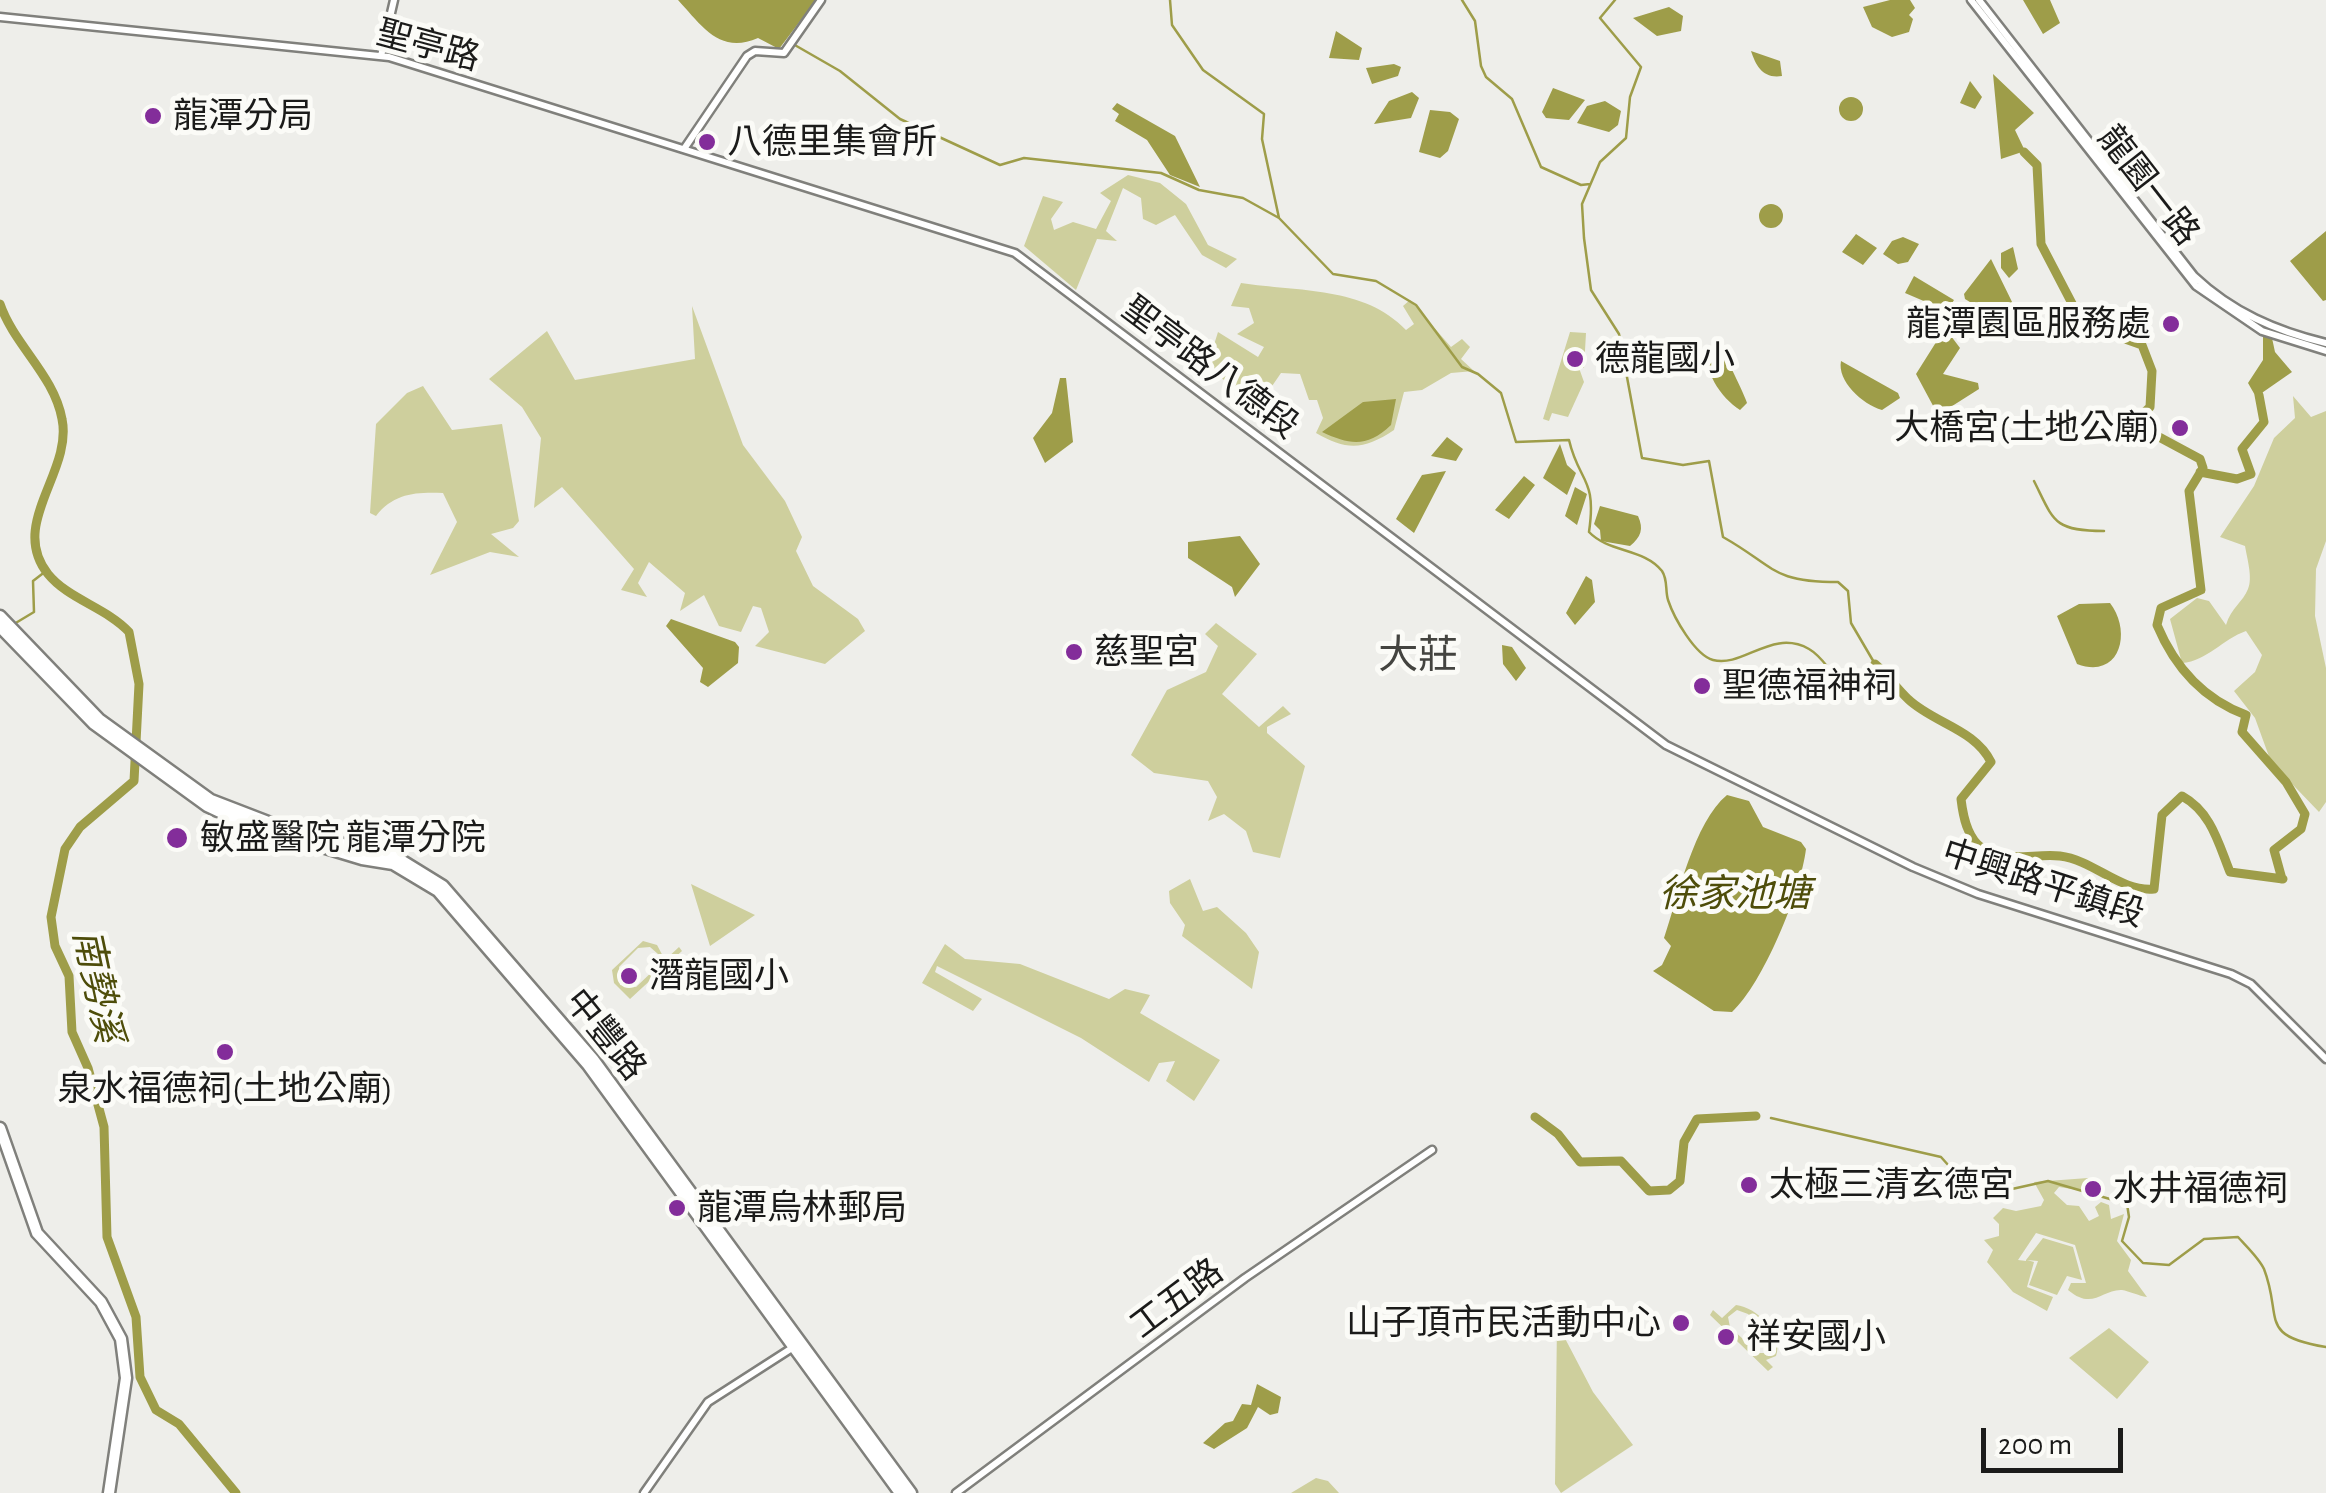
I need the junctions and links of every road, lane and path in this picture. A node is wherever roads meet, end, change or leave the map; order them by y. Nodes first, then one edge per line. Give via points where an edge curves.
1 (394, 0) edge
2 (821, 0) edge
3 (1971, 0) edge
4 (1979, 0) edge
5 (0, 17) edge
6 (381, 56) junction
7 (600, 124) joint
8 (684, 149) junction
9 (2326, 347) edge
10 (0, 616) edge
11 (0, 627) edge
12 (37, 660) junction
13 (144, 758) junction
14 (1726, 778) joint
15 (2326, 1059) edge
16 (0, 1128) edge
17 (1432, 1150) dead end
18 (792, 1348) junction
19 (109, 1493) edge
20 (644, 1493) edge
21 (900, 1493) edge
22 (911, 1493) edge
23 (956, 1493) edge

1 - 6 street
2 - 8 street via 784,52 747,56
3 - 9 street, 龍園一路 via 2196,286 2262,332
4 - 9 street, 龍園一路 via 2194,276 2262,323
5 - 6 street, 聖亭路
6 - 7 street, 聖亭路
7 - 8 street, 聖亭路八德段
8 - 14 street, 聖亭路八德段 via 1014,253 1630,720
10 - 12 main road
11 - 12 main road
12 - 13 main road via 94,724
13 - 18 main road, 中豐路 via 243,824 393,864 438,891 588,1064
13 - 22 main road, 中豐路 via 246,817 396,857 443,886 593,1059
14 - 15 street, 中興路平鎮段 via 1978,894 2231,974 2251,984
16 - 19 main road via 37,1232 113,1322 124,1352
17 - 23 street, 工五路 via 1245,1278
18 - 20 street via 708,1402
18 - 21 main road, 中豐路

